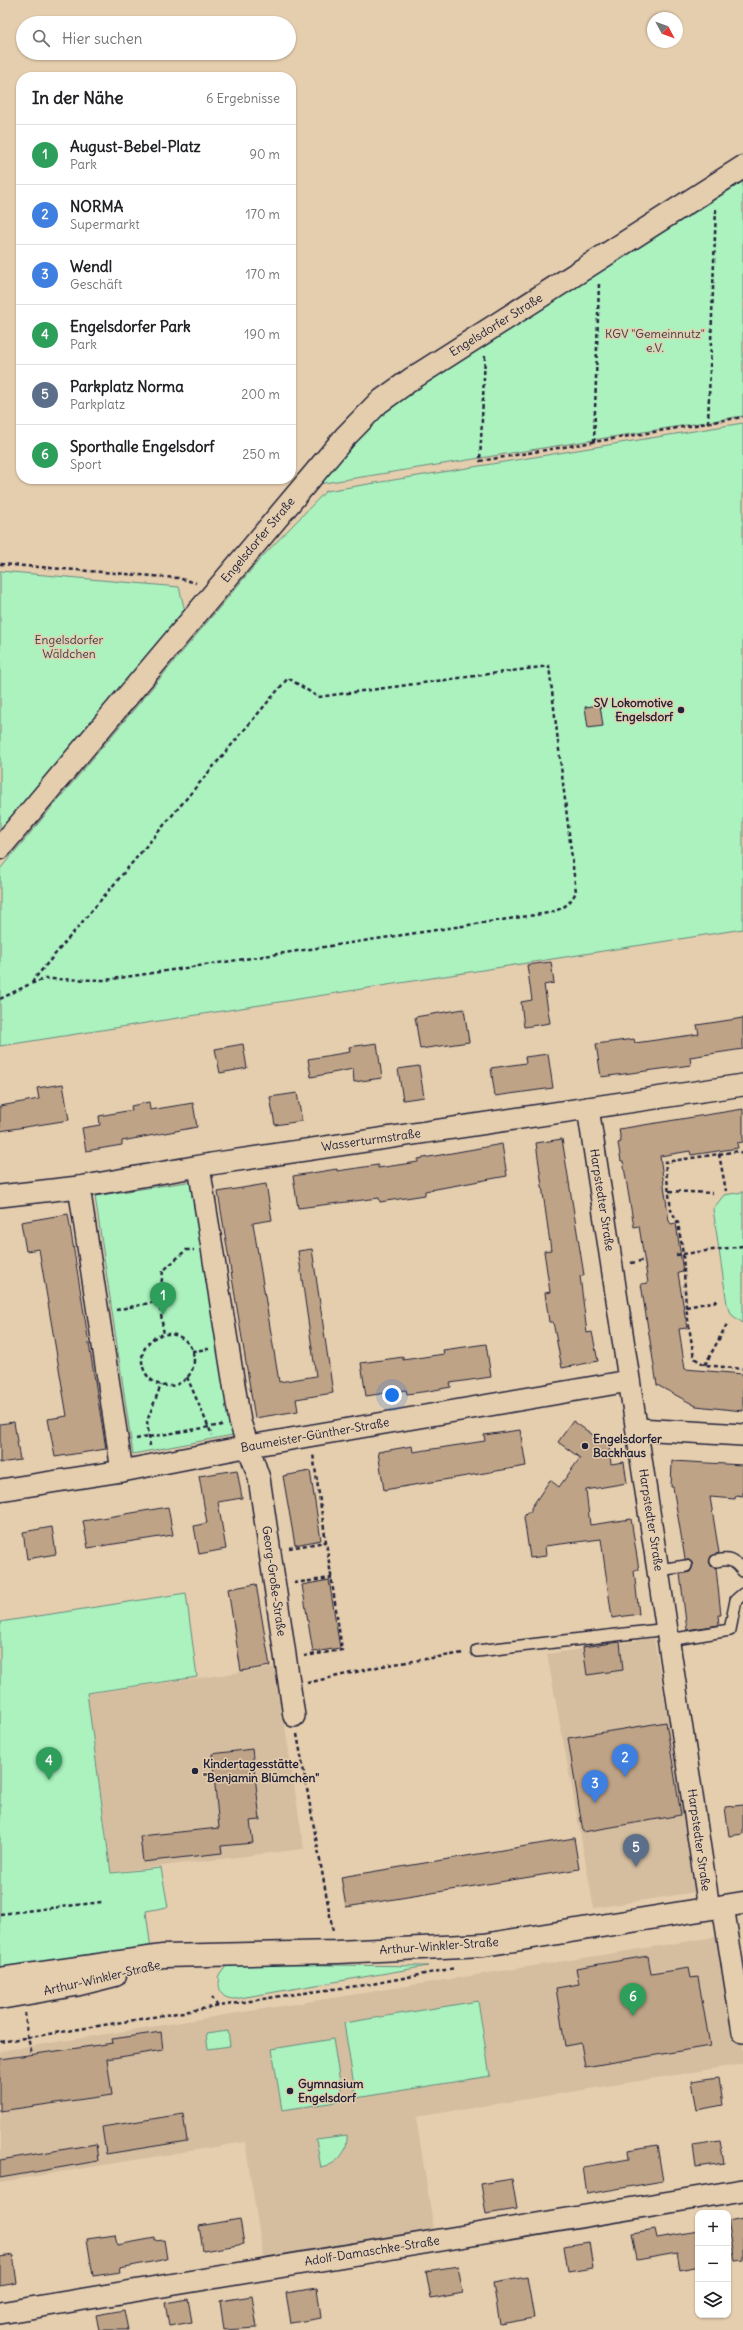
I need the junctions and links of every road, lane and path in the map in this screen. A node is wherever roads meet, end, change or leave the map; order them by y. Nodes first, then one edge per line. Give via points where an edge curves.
1 (743, 167) edge
2 (716, 201) dead end
3 (599, 280) dead end
4 (485, 351) dead end
5 (743, 417) edge
6 (708, 423) junction
7 (594, 442) junction
8 (0, 564) edge
9 (214, 592) junction
10 (0, 848) edge
11 (30, 984) junction
12 (0, 999) edge
13 (743, 1085) edge
14 (588, 1108) junction
15 (719, 1154) junction
16 (743, 1154) edge
17 (199, 1166) junction
18 (79, 1187) junction
19 (669, 1191) junction
20 (726, 1191) dead end
21 (712, 1193) dead end
22 (0, 1196) edge
23 (743, 1246) edge
24 (211, 1248) junction
25 (683, 1254) junction
26 (676, 1255) dead end
27 (159, 1301) junction
28 (717, 1301) dead end
29 (686, 1307) junction
30 (98, 1314) junction
31 (727, 1324) dead end
32 (164, 1335) junction
33 (705, 1365) junction
34 (743, 1369) edge
35 (188, 1377) junction
36 (630, 1381) junction
37 (161, 1385) junction
38 (240, 1422) junction
39 (210, 1427) junction
40 (638, 1429) junction
41 (743, 1435) edge
42 (311, 1436) junction
43 (148, 1437) junction
44 (118, 1442) junction
45 (250, 1446) junction
46 (216, 1453) junction
47 (154, 1465) junction
48 (122, 1471) junction
49 (0, 1490) edge
50 (326, 1542) junction
51 (270, 1550) junction
52 (716, 1561) dead end
53 (686, 1566) dead end
54 (659, 1570) junction
55 (743, 1571) edge
56 (332, 1578) junction
57 (275, 1586) junction
58 (743, 1594) edge
59 (668, 1635) junction
60 (478, 1651) joint
61 (286, 1659) junction
62 (290, 1685) junction
63 (294, 1716) joint
64 (102, 1902) dead end
65 (725, 1906) edge
66 (0, 1914) edge
67 (338, 1952) junction
68 (203, 1955) junction
69 (461, 1967) dead end
70 (0, 1979) edge
71 (212, 1997) dead end
72 (0, 1998) edge
73 (218, 2007) junction
74 (743, 2032) edge
75 (0, 2042) edge
76 (743, 2190) edge
77 (0, 2313) edge

1 - 9 main road, Engelsdorfer Straße via 378,403 345,437
2 - 6 path
3 - 7 path
4 - 7 path via 480,461
5 - 6 path
6 - 7 path
8 - 9 path via 178,578 199,584
9 - 10 main road, Engelsdorfer Straße
11 - 11 path via 45,979 106,980 548,914 564,909 572,902 576,892 549,666 318,697 288,678
11 - 12 path
13 - 14 street, Wasserturmstraße
14 - 17 street, Wasserturmstraße
14 - 36 street, Harpstedter Straße
15 - 16 path via 739,1151
15 - 19 path via 666,1162
15 - 20 path
17 - 18 street, Wasserturmstraße
17 - 24 street, Georg-Große-Straße
18 - 22 street, Wasserturmstraße
18 - 30 street
19 - 21 path
19 - 25 path via 671,1210 678,1223
23 - 25 path
24 - 27 path via 186,1250 163,1272
24 - 38 street, Georg-Große-Straße
25 - 26 path
25 - 29 path
27 - 30 path
27 - 32 path
28 - 29 path
29 - 33 path via 694,1358
30 - 44 street
31 - 33 path
32 - 35 path via 180,1338 192,1351 192,1369
32 - 37 path via 148,1343 142,1358 145,1374
33 - 34 path
35 - 37 path via 174,1385
35 - 39 path
36 - 40 street, Harpstedter Straße
36 - 42 street, Baumeister-Günther-Straße
37 - 43 path via 147,1421
38 - 39 path
38 - 45 street, Georg-Große-Straße
39 - 43 path
39 - 46 path
40 - 41 street
40 - 54 street, Harpstedter Straße
42 - 45 street, Baumeister-Günther-Straße
42 - 50 path
43 - 44 path
43 - 47 path
44 - 48 street
45 - 46 street, Baumeister-Günther-Straße
45 - 51 street, Georg-Große-Straße via 259,1478
46 - 47 street, Baumeister-Günther-Straße
47 - 48 street, Baumeister-Günther-Straße
48 - 49 street, Baumeister-Günther-Straße
50 - 51 path
50 - 56 path
51 - 57 street, Georg-Große-Straße
52 - 55 lane via 729,1558
53 - 54 lane
54 - 59 street, Harpstedter Straße
56 - 57 path
56 - 61 path via 342,1650
57 - 61 street, Georg-Große-Straße
58 - 59 lane via 736,1600 730,1630
59 - 60 lane
59 - 65 street, Harpstedter Straße
60 - 62 path via 382,1666
61 - 62 street, Georg-Große-Straße
62 - 63 street, Georg-Große-Straße
63 - 67 path via 326,1901
64 - 66 path
65 - 67 main road, Arthur-Winkler-Straße via 484,1945
65 - 74 street, Harpstedter Straße
67 - 68 main road, Arthur-Winkler-Straße
68 - 70 main road, Arthur-Winkler-Straße via 162,1956
68 - 72 main road, Arthur-Winkler-Straße via 75,1985
69 - 73 path via 372,1984
71 - 73 path
73 - 75 path
76 - 77 street, Adolf-Damaschke-Straße

